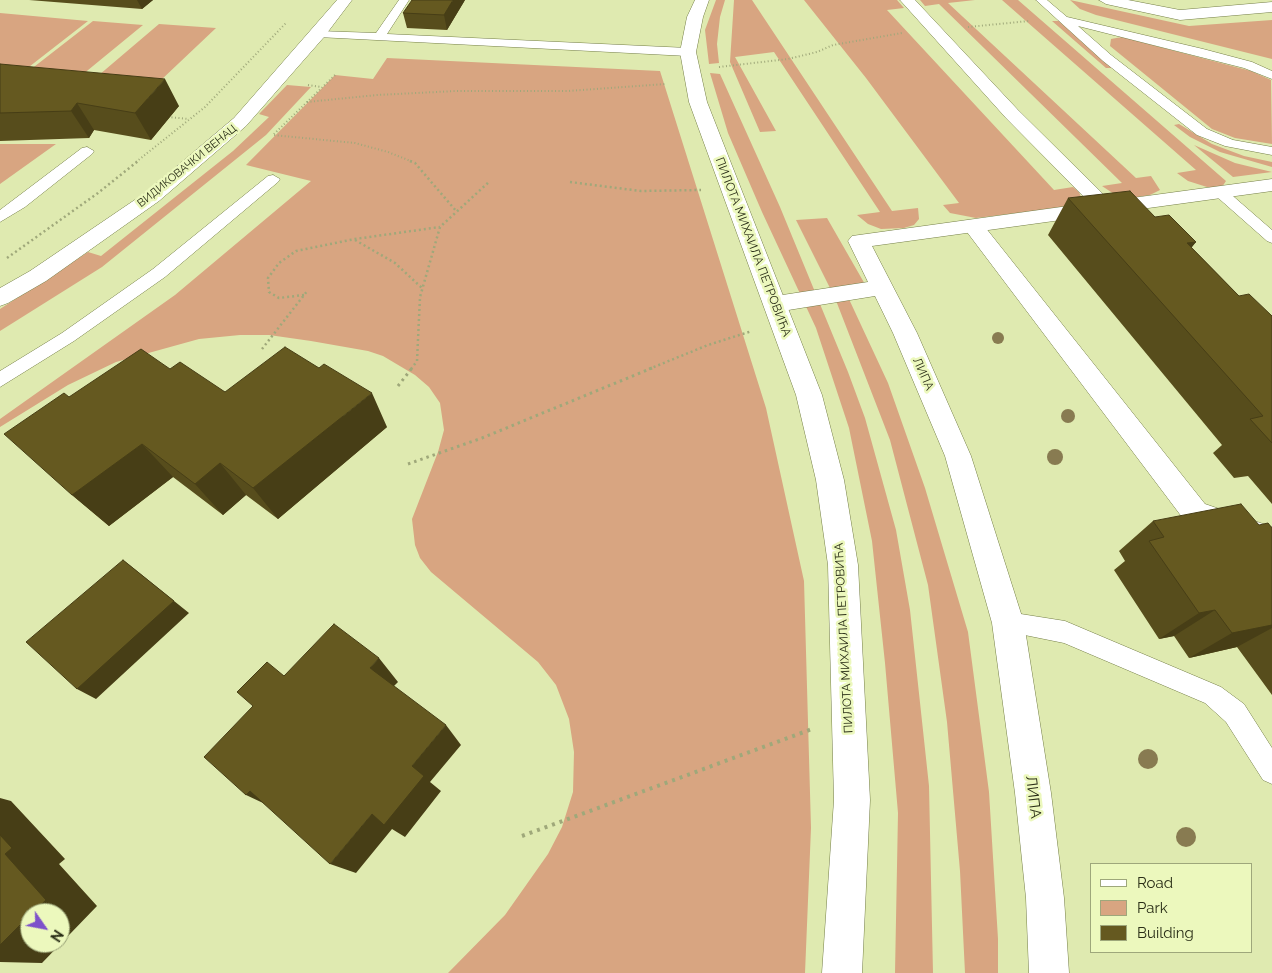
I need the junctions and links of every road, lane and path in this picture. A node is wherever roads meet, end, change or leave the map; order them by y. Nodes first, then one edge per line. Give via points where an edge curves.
1 (345, 0) edge
2 (404, 0) edge
3 (702, 0) edge
4 (907, 0) edge
5 (1041, 0) edge
6 (1106, 0) edge
7 (1272, 7) edge
8 (1061, 18) junction
9 (290, 19) dead end
10 (318, 34) junction
11 (380, 38) junction
12 (688, 52) junction
13 (752, 64) dead end
14 (704, 74) junction
15 (335, 75) dead end
16 (1272, 75) edge
17 (307, 102) junction
18 (164, 116) dead end
19 (190, 119) junction
20 (87, 151) dead end
21 (1272, 151) edge
22 (273, 179) dead end
23 (490, 181) dead end
24 (570, 182) dead end
25 (1272, 186) edge
26 (732, 190) junction
27 (1221, 192) junction
28 (1111, 206) junction
29 (457, 212) junction
30 (0, 217) edge
31 (1136, 223) edge
32 (440, 227) junction
33 (974, 227) junction
34 (1272, 238) edge
35 (355, 239) junction
36 (0, 262) edge
37 (881, 287) junction
38 (422, 288) junction
39 (308, 290) dead end
40 (304, 295) junction
41 (0, 298) edge
42 (779, 313) junction
43 (262, 349) dead end
44 (0, 380) edge
45 (398, 386) dead end
46 (408, 464) dead end
47 (1272, 540) edge
48 (1008, 623) junction
49 (850, 714) junction
50 (1272, 771) edge
51 (522, 836) dead end
52 (842, 973) edge
53 (1049, 973) edge

1 - 10 street, ВИДИКОВАЧКИ ВЕНАЦ
2 - 11 lane
3 - 12 street, ПИЛОТА МИХАИЛА ПЕТРОВИЋА
4 - 28 street via 1012,114
5 - 8 lane
6 - 7 street via 1180,15
8 - 16 lane via 1199,52
8 - 21 lane via 1202,132 1230,143
9 - 19 path
10 - 11 lane
10 - 41 street, ВИДИКОВАЧКИ ВЕНАЦ via 240,122 152,197 38,276
11 - 12 lane
12 - 14 street, ПИЛОТА МИХАИЛА ПЕТРОВИЋА
13 - 14 path
14 - 17 path via 568,91 377,94
14 - 26 street, ПИЛОТА МИХАИЛА ПЕТРОВИЋА via 708,132
15 - 17 path
17 - 29 path via 273,135 355,143 415,163
18 - 19 path
19 - 36 path via 98,193
20 - 30 lane
22 - 44 lane via 160,273
23 - 29 path
24 - 26 path via 641,191
25 - 27 street, ЛИПА
26 - 42 street, ПИЛОТА МИХАИЛА ПЕТРОВИЋА
27 - 28 street, ЛИПА
27 - 34 lane
28 - 31 lane
28 - 33 street, ЛИПА
29 - 32 path
32 - 35 path
32 - 38 path
33 - 37 street, ЛИПА via 859,241
33 - 47 street via 1195,513
35 - 38 path via 395,262
35 - 40 path via 296,252 279,263 268,278 269,292 279,298
37 - 42 street
37 - 48 street, ЛИПА via 909,342 958,456
38 - 45 path via 417,361
39 - 40 path
40 - 43 path
42 - 46 path via 508,428
42 - 49 street, ПИЛОТА МИХАИЛА ПЕТРОВИЋА via 810,395 830,480 843,565
48 - 50 lane via 1065,632 1214,695 1235,714
48 - 53 street, ЛИПА via 1045,898
49 - 51 path
49 - 52 street, ПИЛОТА МИХАИЛА ПЕТРОВИЋА via 852,800

